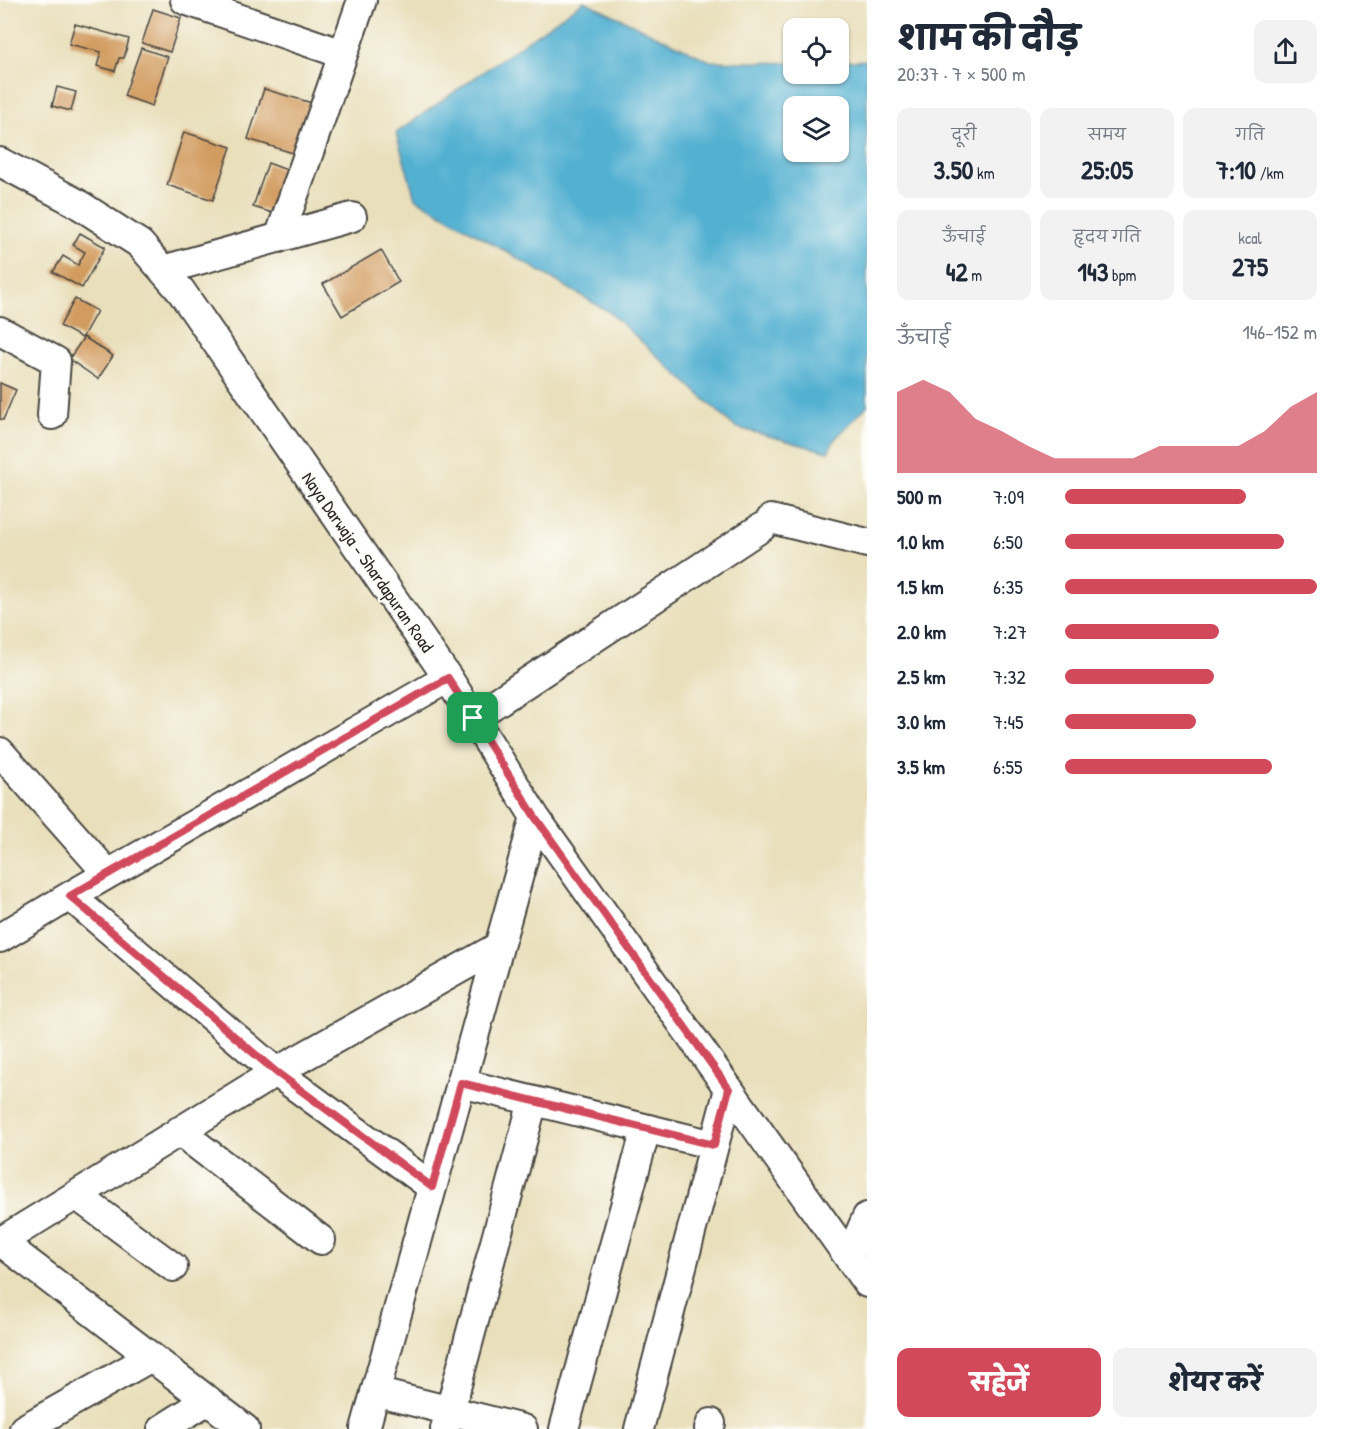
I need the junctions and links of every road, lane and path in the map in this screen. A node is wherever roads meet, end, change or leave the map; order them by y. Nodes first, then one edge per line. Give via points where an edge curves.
1 (185, 0) edge
2 (362, 0) edge
3 (343, 54) junction
4 (3, 170) edge
5 (352, 217) dead end
6 (279, 238) junction
7 (163, 270) junction
8 (0, 331) edge
9 (52, 415) dead end
10 (867, 543) edge
11 (448, 678) junction
12 (473, 718) junction
13 (0, 752) edge
14 (535, 817) junction
15 (108, 874) junction
16 (70, 896) junction
17 (0, 938) edge
18 (498, 947) junction
19 (276, 1072) junction
20 (461, 1083) junction
21 (729, 1089) junction
22 (533, 1101) junction
23 (646, 1129) junction
24 (179, 1131) junction
25 (714, 1145) junction
26 (432, 1187) junction
27 (76, 1195) junction
28 (867, 1217) edge
29 (321, 1240) dead end
30 (0, 1241) edge
31 (849, 1258) junction
32 (173, 1267) dead end
33 (867, 1284) edge
34 (151, 1357) junction
35 (375, 1392) junction
36 (208, 1400) junction
37 (447, 1420) edge
38 (24, 1429) edge
39 (162, 1429) edge
40 (245, 1429) edge
41 (364, 1429) edge
42 (523, 1429) edge
43 (564, 1429) edge
44 (639, 1429) edge

1 - 3 street
2 - 3 street
3 - 6 street
4 - 7 street, Naya Darwaja - Shardapuran Road via 75,202 140,244
5 - 6 street
6 - 7 street
7 - 11 street, Naya Darwaja - Shardapuran Road
8 - 9 street via 56,361
10 - 12 street via 766,523
11 - 12 street, Naya Darwaja - Shardapuran Road
11 - 15 street
12 - 14 street, Naya Darwaja - Shardapuran Road
13 - 15 street
14 - 18 street
14 - 21 street, Naya Darwaja - Shardapuran Road
15 - 16 street
16 - 17 street
16 - 19 street
18 - 19 street
18 - 20 street
19 - 24 street
19 - 26 street
20 - 22 street
20 - 26 street
21 - 25 street
21 - 31 street, Naya Darwaja - Shardapuran Road
22 - 23 street
22 - 37 street
23 - 25 street
23 - 43 street
24 - 27 street
24 - 29 street
25 - 44 street
26 - 35 street
27 - 30 street
27 - 32 street
28 - 31 street
30 - 34 street
31 - 33 street, Naya Darwaja - Shardapuran Road
34 - 36 street
34 - 38 street
35 - 37 street
35 - 41 street
36 - 39 street
36 - 40 street
37 - 42 street

